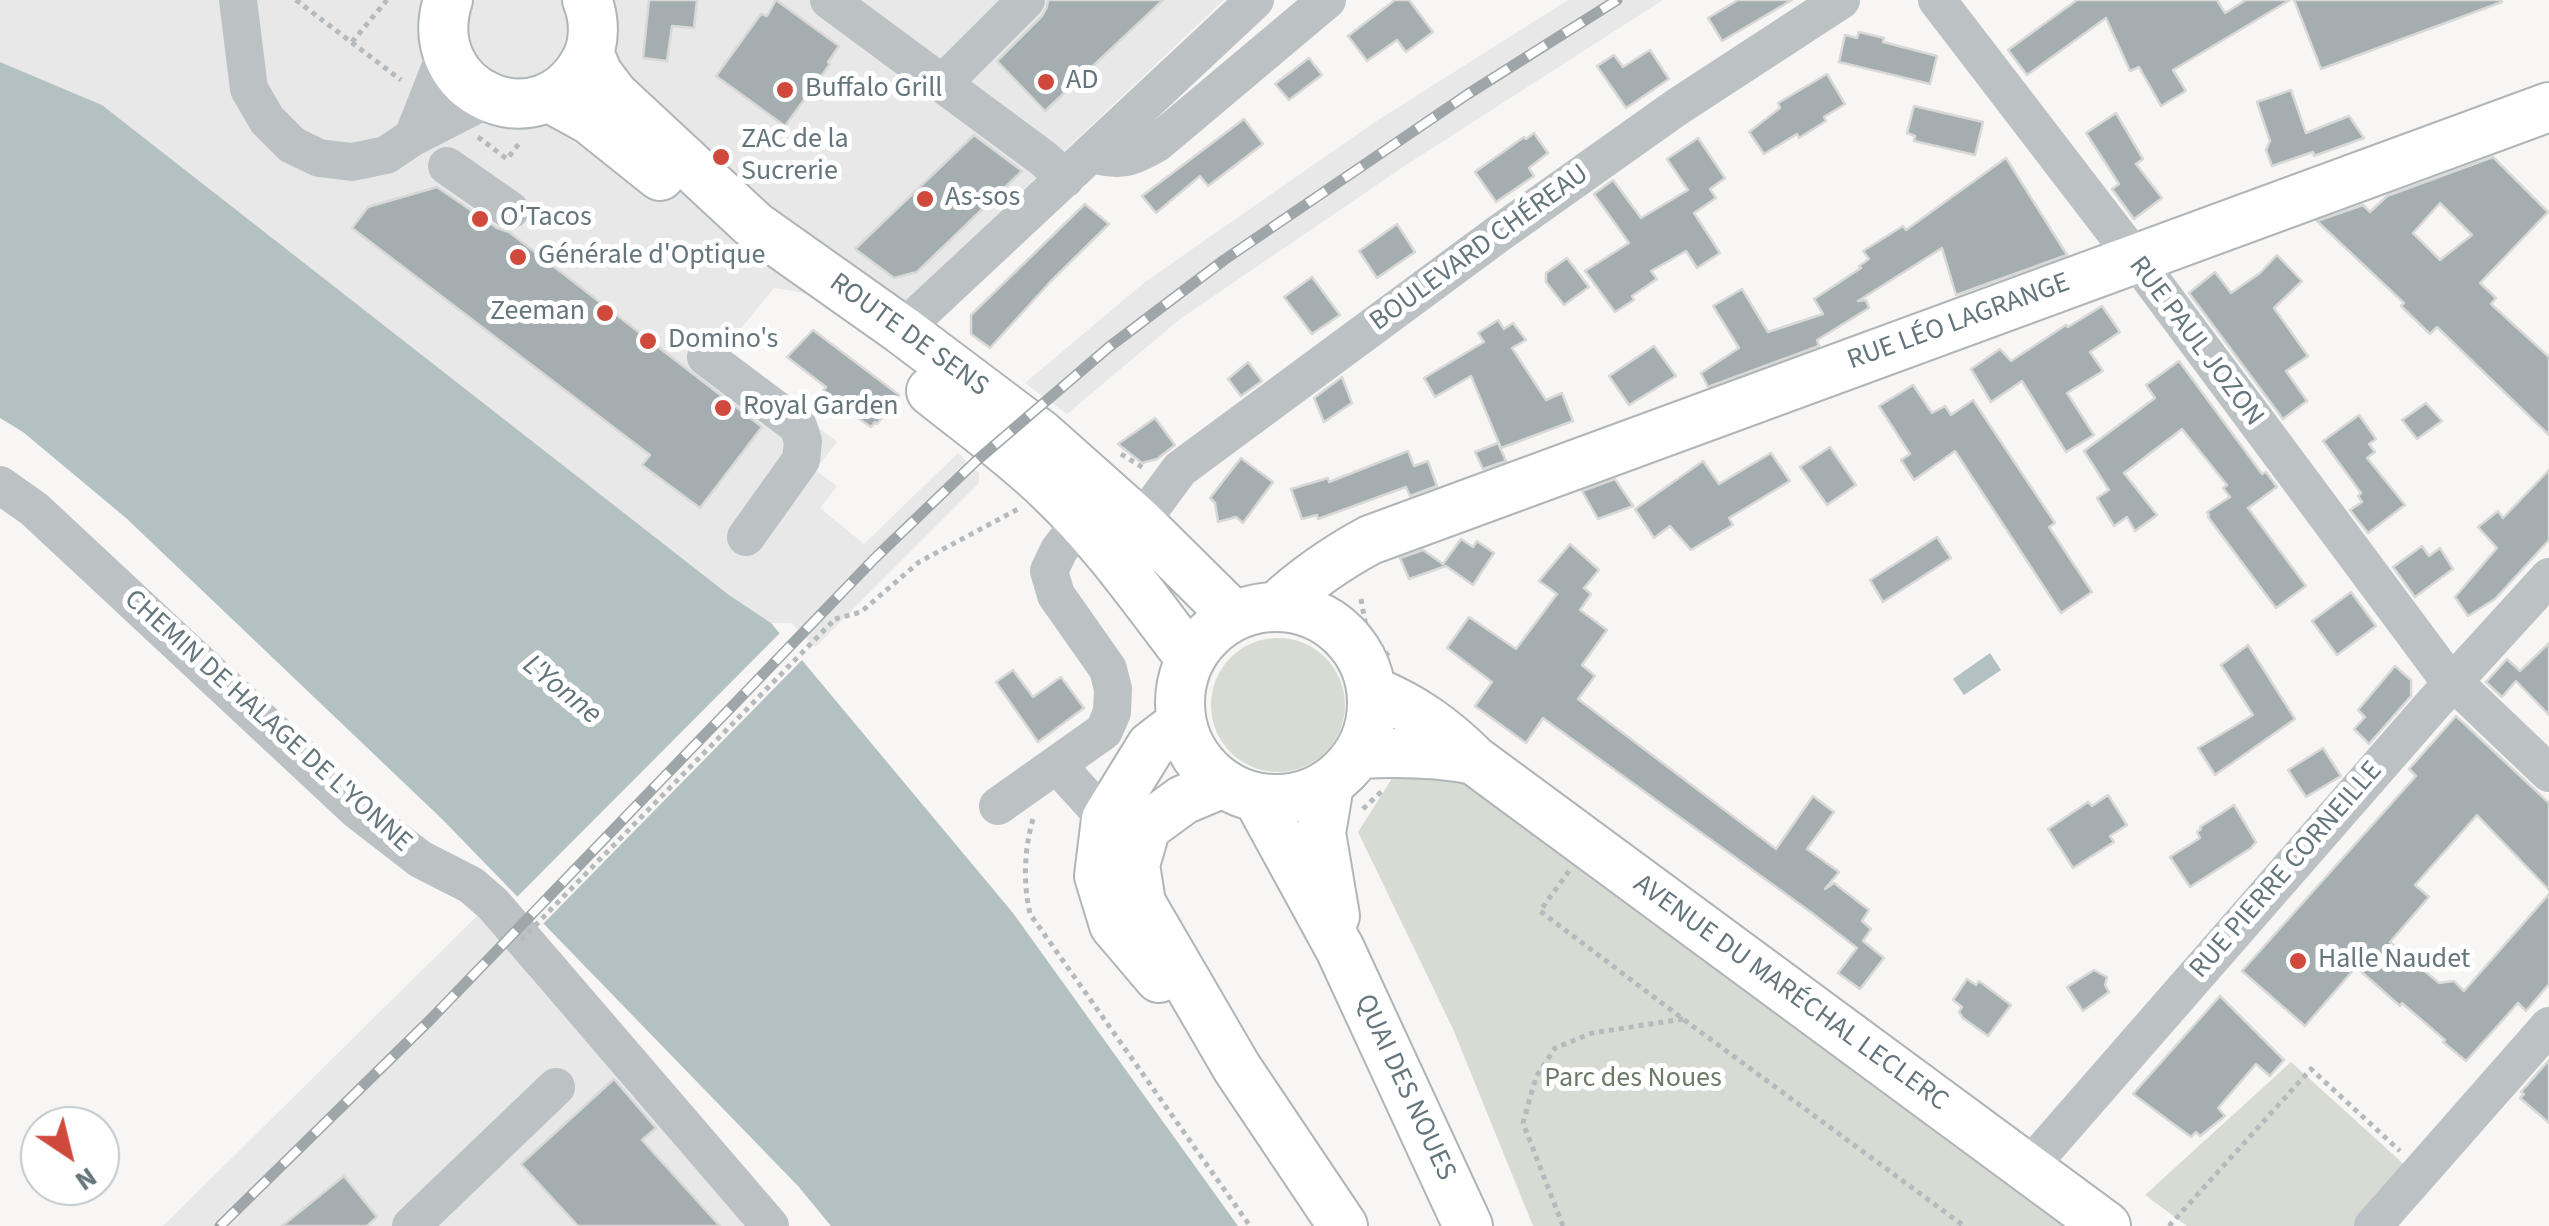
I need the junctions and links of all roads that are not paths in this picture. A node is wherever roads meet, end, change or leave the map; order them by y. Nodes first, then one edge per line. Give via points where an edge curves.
1 (238, 0) edge
2 (587, 0) edge
3 (829, 0) edge
4 (1026, 0) edge
5 (1256, 0) edge
6 (1327, 0) edge
7 (1842, 0) edge
8 (1937, 0) edge
9 (443, 17) edge
10 (589, 53) junction
11 (942, 84) junction
12 (548, 97) junction
13 (489, 98) junction
14 (2549, 107) edge
15 (413, 137) junction
16 (447, 166) dead end
17 (1078, 166) junction
18 (510, 210) dead end
19 (2135, 258) junction
20 (902, 330) junction
21 (706, 357) dead end
22 (0, 485) edge
23 (1140, 523) junction
24 (746, 537) dead end
25 (1069, 537) dead end
26 (1370, 540) junction
27 (2549, 577) edge
28 (1255, 611) junction
29 (1351, 616) junction
30 (1190, 658) junction
31 (1384, 679) junction
32 (2455, 682) junction
33 (1180, 723) junction
34 (1474, 760) junction
35 (1051, 769) junction
36 (2549, 773) edge
37 (1358, 783) junction
38 (1239, 791) junction
39 (998, 806) dead end
40 (1106, 819) junction
41 (1340, 949) junction
42 (2549, 1026) edge
43 (1237, 1068) junction
44 (556, 1087) dead end
45 (2028, 1167) junction
46 (410, 1226) edge
47 (770, 1226) edge
48 (1343, 1226) edge
49 (1468, 1226) edge
50 (2106, 1226) edge
51 (2373, 1226) edge

1 - 15 street via 249,88 292,145 319,158 352,162 386,155
2 - 10 main road via 594,31
3 - 11 street
4 - 11 street
5 - 17 street
6 - 17 street via 1157,143 1124,159
7 - 23 street, BOULEVARD CHÉREAU via 1677,107 1180,469
8 - 19 street, RUE PAUL JOZON
9 - 13 main road via 456,72
9 - 15 street
10 - 12 main road via 580,71
10 - 20 main road, ROUTE DE SENS via 614,94 755,226
11 - 17 street via 1044,159
12 - 13 main road via 508,104
12 - 30 main road, ROUTE DE SENS via 590,120 1014,457 1103,546
13 - 15 street
14 - 19 main road, RUE LÉO LAGRANGE
16 - 18 street
17 - 20 street
19 - 26 main road, RUE LÉO LAGRANGE
19 - 32 street, RUE PAUL JOZON
20 - 23 main road, ROUTE DE SENS via 1040,434
21 - 24 street via 798,426 803,441 801,460
22 - 47 street, CHEMIN DE HALAGE DE L'YONNE via 358,812 493,904
23 - 28 main road, ROUTE DE SENS
25 - 35 street via 1049,571 1056,595 1108,669 1112,712 1104,731
26 - 28 main road, RUE LÉO LAGRANGE
26 - 29 main road via 1350,592
27 - 32 street, RUE PIERRE CORNEILLE
28 - 29 main road
28 - 30 main road via 1208,634
29 - 31 main road via 1366,669
30 - 33 main road via 1180,690
31 - 34 main road, AVENUE DU MARÉCHAL LECLERC
31 - 37 main road
32 - 36 street, RUE PAUL JOZON
32 - 45 street, RUE PIERRE CORNEILLE
33 - 38 main road via 1202,768
33 - 40 main road via 1150,746
34 - 37 main road via 1406,751
34 - 45 main road, AVENUE DU MARÉCHAL LECLERC
35 - 39 street
35 - 40 street
37 - 38 main road via 1282,800
37 - 41 main road via 1321,833
38 - 41 main road
38 - 43 main road via 1183,800 1146,827 1135,865 1141,904
40 - 43 main road via 1099,876 1114,925
41 - 49 main road, QUAI DES NOUES
42 - 51 street
43 - 48 main road
44 - 46 street
45 - 50 main road, AVENUE DU MARÉCHAL LECLERC

